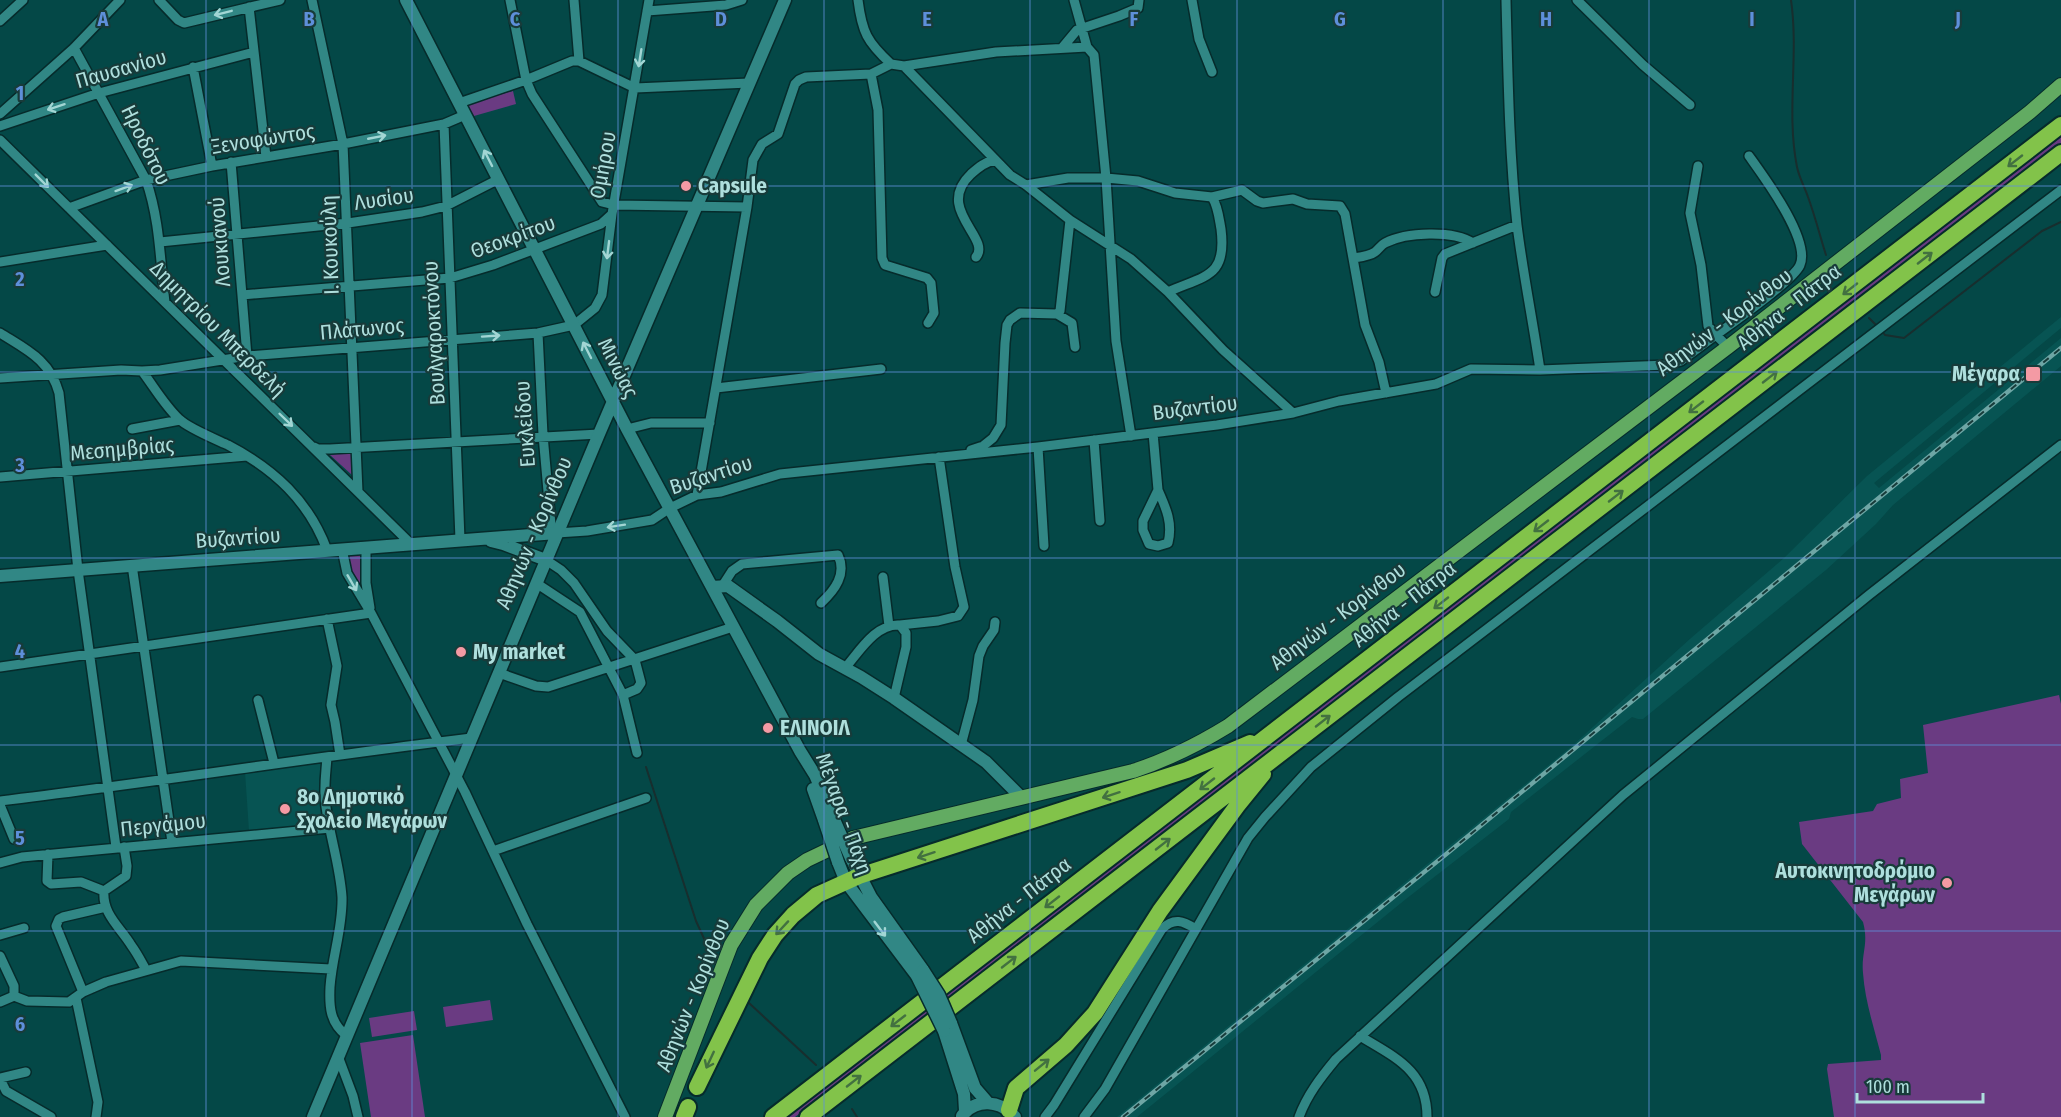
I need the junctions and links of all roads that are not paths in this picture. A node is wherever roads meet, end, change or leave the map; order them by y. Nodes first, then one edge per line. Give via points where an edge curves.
1 (23, 0) edge
2 (120, 0) edge
3 (159, 0) edge
4 (280, 0) edge
5 (312, 0) edge
6 (406, 0) edge
7 (510, 0) edge
8 (574, 0) edge
9 (649, 0) edge
10 (742, 0) edge
11 (785, 0) edge
12 (858, 0) edge
13 (1074, 0) edge
14 (1139, 0) edge
15 (1192, 0) edge
16 (1506, 0) edge
17 (1577, 0) edge
18 (249, 7) junction
19 (647, 11) junction
20 (0, 21) edge
21 (1082, 27) junction
22 (1087, 47) junction
23 (74, 48) junction
24 (1062, 48) junction
25 (254, 52) junction
26 (579, 62) junction
27 (891, 64) junction
28 (904, 66) junction
29 (193, 67) junction
30 (1212, 72) dead end
31 (872, 75) junction
32 (526, 80) junction
33 (749, 83) junction
34 (2061, 85) edge
35 (635, 87) junction
36 (99, 93) junction
37 (459, 103) junction
38 (1690, 105) dead end
39 (0, 114) edge
40 (465, 115) junction
41 (444, 124) junction
42 (2061, 125) edge
43 (0, 126) edge
44 (0, 140) edge
45 (343, 144) junction
46 (2061, 153) edge
47 (1749, 156) dead end
48 (267, 157) junction
49 (995, 160) junction
50 (231, 162) junction
51 (212, 166) junction
52 (1698, 166) dead end
53 (1106, 178) junction
54 (499, 179) junction
55 (146, 180) junction
56 (1026, 185) junction
57 (2061, 190) edge
58 (1212, 197) junction
59 (446, 206) junction
60 (697, 206) junction
61 (747, 207) junction
62 (69, 208) junction
63 (613, 210) junction
64 (1070, 220) junction
65 (348, 223) junction
66 (1517, 225) junction
67 (237, 234) junction
68 (160, 242) junction
69 (1473, 243) junction
70 (107, 245) junction
71 (1111, 247) junction
72 (535, 249) junction
73 (976, 257) dead end
74 (1353, 258) junction
75 (0, 262) edge
76 (450, 278) junction
77 (349, 285) junction
78 (1168, 292) junction
79 (1435, 292) dead end
80 (242, 295) junction
81 (165, 302) junction
82 (1057, 314) junction
83 (927, 323) dead end
84 (574, 325) junction
85 (0, 333) edge
86 (538, 333) junction
87 (1716, 335) junction
88 (452, 339) junction
89 (352, 347) junction
90 (1075, 347) dead end
91 (1728, 347) junction
92 (247, 356) junction
93 (224, 360) junction
94 (881, 369) dead end
95 (1540, 370) junction
96 (142, 372) junction
97 (53, 375) junction
98 (0, 378) edge
99 (716, 388) junction
100 (1386, 393) junction
101 (614, 402) junction
102 (1293, 414) junction
103 (180, 420) junction
104 (710, 423) junction
105 (132, 429) dead end
106 (627, 429) junction
107 (1153, 433) junction
108 (599, 434) junction
109 (543, 435) junction
110 (1131, 436) junction
111 (1094, 440) junction
112 (458, 442) junction
113 (2061, 445) edge
114 (312, 446) junction
115 (357, 447) junction
116 (1038, 447) junction
117 (953, 455) junction
118 (248, 456) junction
119 (939, 457) junction
120 (68, 472) junction
121 (0, 477) edge
122 (1158, 490) junction
123 (358, 492) junction
124 (697, 495) junction
125 (670, 508) junction
126 (1100, 521) dead end
127 (557, 532) junction
128 (531, 534) junction
129 (478, 539) junction
130 (460, 540) junction
131 (411, 544) junction
132 (1044, 546) dead end
133 (366, 548) junction
134 (342, 549) junction
135 (327, 550) junction
136 (546, 560) junction
137 (132, 565) junction
138 (78, 570) junction
139 (0, 576) edge
140 (883, 578) dead end
141 (536, 583) junction
142 (718, 586) junction
143 (821, 603) dead end
144 (370, 614) junction
145 (327, 619) junction
146 (995, 622) dead end
147 (900, 625) junction
148 (889, 626) junction
149 (733, 627) junction
150 (144, 647) junction
151 (89, 654) junction
152 (635, 660) junction
153 (0, 667) edge
154 (609, 668) junction
155 (844, 668) junction
156 (499, 673) junction
157 (623, 695) junction
158 (894, 698) junction
159 (258, 700) dead end
160 (1270, 735) junction
161 (471, 738) junction
162 (437, 742) junction
163 (962, 745) junction
164 (800, 751) joint
165 (637, 753) dead end
166 (340, 755) junction
167 (327, 757) junction
168 (1276, 757) junction
169 (274, 763) junction
170 (456, 775) junction
171 (163, 780) junction
172 (107, 788) junction
173 (646, 798) dead end
174 (1022, 798) junction
175 (0, 803) edge
176 (330, 828) junction
177 (14, 839) dead end
178 (172, 842) junction
179 (120, 847) junction
180 (493, 851) junction
181 (48, 854) junction
182 (844, 860) junction
183 (0, 863) edge
184 (853, 879) junction
185 (826, 890) junction
186 (104, 891) junction
187 (106, 907) junction
188 (24, 928) dead end
189 (1196, 929) junction
190 (0, 935) edge
191 (0, 956) edge
192 (331, 969) junction
193 (146, 970) junction
194 (79, 995) junction
195 (14, 996) junction
196 (0, 1002) edge
197 (948, 1027) junction
198 (347, 1036) junction
199 (1360, 1036) junction
200 (338, 1056) junction
201 (26, 1072) dead end
202 (0, 1079) edge
203 (697, 1087) dead end
204 (98, 1102) junction
205 (988, 1103) junction
206 (963, 1114) edge
207 (1012, 1114) edge
208 (51, 1117) edge
209 (96, 1117) edge
210 (105, 1117) edge
211 (313, 1117) edge
212 (358, 1117) edge
213 (625, 1117) edge
214 (665, 1117) edge
215 (773, 1117) edge
216 (808, 1117) edge
217 (1045, 1117) edge
218 (1084, 1117) edge
219 (1299, 1117) edge
220 (1427, 1117) edge

1 - 20 street
2 - 23 street
18 -> 3 street via 184,23
4 - 18 street
5 - 45 street, Ι. Κουκούλη
6 - 37 main road, Μινώας
7 - 32 street
8 - 26 street
9 - 19 street, Ομήρου
10 - 19 street via 726,5
11 - 33 main road, Αθηνών - Κορίνθου
12 - 27 street via 868,41
13 - 21 street
14 - 21 street via 1138,8 1128,13
15 - 30 street via 1198,39
16 - 66 street via 1508,106
17 - 38 street
18 - 25 street
19 -> 35 street, Ομήρου
21 - 22 street
21 - 24 street
22 - 24 street
22 - 53 street via 1094,55
23 - 36 street, Ηροδότου
23 - 39 street
24 - 28 street via 996,52
25 - 29 street, Παυσανίου
25 - 48 street
26 - 32 street via 567,62
26 - 35 street
27 - 28 street
27 - 31 street
28 - 49 street
29 - 36 street, Παυσανίου
29 - 51 street
31 - 61 street via 806,77 795,84 778,134 762,144 753,160
31 - 83 street via 878,110 882,258 885,265 927,278 931,283 934,313
32 - 37 street
32 - 63 street via 602,202
33 - 35 street
33 - 60 main road, Αθηνών - Κορίνθου
34 - 91 main road, Αθηνών - Κορίνθου
35 - 63 street, Ομήρου
36 -> 43 street, Παυσανίου
36 - 55 street, Ηροδότου
37 - 40 main road, Μινώας
40 - 41 street, Ξενοφώντος
54 -> 40 main road, Μινώας
45 -> 41 street, Ξενοφώντος
41 - 59 street, Βουλγαροκτόνου
42 -> 160 highway, Αθήνα - Πάτρα
44 -> 62 street, Δημητρίου Μπερδελή
45 - 48 street, Ξενοφώντος
45 - 65 street, Ι. Κουκούλη
168 -> 46 highway, Αθήνα - Πάτρα
47 - 87 street, Βυζαντίου via 1798,235 1803,257 1795,273
48 - 50 street, Ξενοφώντος
49 - 56 street
49 - 73 street via 979,166 960,191 965,222 979,241 980,252
50 - 51 street, Ξενοφώντος
50 - 67 street, Λουκιανού
51 - 55 street, Ξενοφώντος
52 - 87 street via 1690,213 1708,326
53 - 56 street via 1068,178
53 - 58 street
53 - 71 street
54 - 59 street, Λυσίου
54 - 72 main road, Μινώας
62 -> 55 street, Ξενοφώντος
55 - 68 street, Ηροδότου
56 - 64 street
57 - 189 street via 1311,767 1248,838
58 - 74 street via 1242,190 1263,203 1293,199 1340,206
58 - 78 street via 1220,219 1224,249 1221,259 1213,272
59 - 65 street, Λυσίου
59 - 76 street, Βουλγαροκτόνου
60 - 61 street
60 - 63 street
60 - 101 main road, Αθηνών - Κορίνθου
61 - 99 street
62 - 70 street, Δημητρίου Μπερδελή
63 - 72 street, Θεοκρίτου via 601,224
63 -> 84 street, Ομήρου via 602,295 595,308
64 - 71 street
64 - 82 street via 1065,279
65 - 67 street, Λυσίου
65 - 77 street, Ι. Κουκούλη
66 - 69 street
66 - 95 street
67 - 68 street, Λυσίου
67 - 80 street, Λουκιανού
68 - 81 street, Ηροδότου
69 - 74 street via 1455,236 1406,236 1384,243 1374,253
69 - 79 street via 1445,254
70 - 75 street
70 - 81 street, Δημητρίου Μπερδελή
71 - 78 street
71 - 110 street via 1116,341
72 - 76 street, Θεοκρίτου
72 - 84 main road, Μινώας
74 - 100 street via 1365,325
76 - 77 street, Θεοκρίτου
76 - 88 street, Βουλγαροκτόνου
77 - 80 street, Θεοκρίτου
77 - 89 street, Ι. Κουκούλη
78 - 102 street via 1223,350
80 - 92 street, Λουκιανού
81 - 93 street, Δημητρίου Μπερδελή
82 - 90 street via 1072,323
82 - 117 street via 1020,313 1010,320 1005,343 1001,425 983,446
84 - 86 street, Πλάτωνος
101 -> 84 main road, Μινώας
85 - 97 street via 34,355
88 -> 86 street, Πλάτωνος
86 - 109 street, Ευκλείδου
87 - 91 street
87 - 95 street, Βυζαντίου via 1681,361 1666,365
88 - 89 street, Πλάτωνος
88 - 112 street, Βουλγαροκτόνου
89 - 92 street, Πλάτωνος
89 - 115 street, Ι. Κουκούλη
91 - 174 main road, Αθηνών - Κορίνθου via 1228,726 1164,761
92 - 93 street, Πλάτωνος
93 - 96 street, Πλάτωνος
93 -> 114 street, Δημητρίου Μπερδελή
94 - 99 street
95 - 100 street, Βυζαντίου via 1471,369 1436,384
96 - 97 street, Πλάτωνος
96 - 103 street
97 - 98 street, Πλάτωνος
97 - 120 street via 59,393
99 - 104 street
100 - 102 street, Βυζαντίου
101 - 106 main road, Μινώας
101 - 108 main road, Αθηνών - Κορίνθου
102 - 107 street, Βυζαντίου
103 - 105 street
103 - 118 street
104 - 106 street via 651,423
104 - 124 street
106 - 108 main road via 612,428
106 - 125 main road, Μινώας
107 - 110 street, Βυζαντίου
107 - 122 street
108 - 109 street
108 - 127 main road, Αθηνών - Κορίνθου
109 - 112 street
109 - 128 street, Ευκλείδου via 551,525 550,529
110 - 111 street, Βυζαντίου
111 - 116 street, Βυζαντίου
111 - 126 street
112 - 115 street
112 - 130 street, Βουλγαροκτόνου
113 - 199 street via 1623,795
114 - 115 street
114 - 123 street, Δημητρίου Μπερδελή
115 - 123 street, Ι. Κουκούλη
116 - 117 street, Βυζαντίου
116 - 132 street
117 - 119 street, Βυζαντίου
118 - 120 street, Μεσημβρίας
118 - 135 street via 272,471 304,505
119 - 124 street, Βυζαντίου via 780,474
119 - 147 street via 964,607 958,616
120 - 121 street, Μεσημβρίας
120 - 138 street
122 - 122 street via 1143,521 1149,544 1158,546 1168,543 1170,537 1169,514
123 - 131 street, Δημητρίου Μπερδελή
124 - 125 street, Βυζαντίου
125 -> 127 street, Βυζαντίου via 652,520
125 - 142 main road, Μινώας
127 - 128 main road, Βυζαντίου
127 - 136 main road, Αθηνών - Κορίνθου
128 - 129 main road, Βυζαντίου
129 - 130 main road, Βυζαντίου
129 - 136 main road
130 - 131 main road, Βυζαντίου
131 - 133 main road, Βυζαντίου
133 - 134 main road, Βυζαντίου
133 - 144 street
134 - 135 main road, Βυζαντίου
134 -> 144 street via 347,573
135 - 137 main road, Βυζαντίου
136 - 141 main road, Αθηνών - Κορίνθου
136 - 152 street via 574,583 607,631
137 - 138 main road, Βυζαντίου
137 - 150 street
138 - 139 main road, Βυζαντίου
138 - 151 street
140 - 148 street
141 - 154 street via 580,612
141 - 156 main road, Αθηνών - Κορίνθου
142 - 143 street via 742,564 838,555 839,581
142 - 149 main road, Μινώας
142 - 155 main road via 728,586
144 - 145 street
144 - 162 street
145 - 150 street
145 - 166 street via 337,666 331,705
146 - 163 street via 979,656
147 - 148 street
147 - 158 street via 906,633 906,647
148 - 155 street via 874,635
149 - 152 street
149 - 164 main road, Μινώας
150 - 151 street
150 - 171 street
151 - 153 street
151 - 172 street
152 - 154 street
152 - 157 street via 641,683
154 - 156 street via 548,687
154 - 157 street
155 - 158 main road
156 - 161 main road, Αθηνών - Κορίνθου
157 - 165 street
158 - 163 main road
159 - 169 street
160 -> 184 highway via 1187,770
160 -> 215 highway, Αθήνα - Πάτρα
161 - 162 street
161 - 170 main road, Αθηνών - Κορίνθου
162 - 166 street
162 - 170 street
163 - 174 main road
164 - 182 main road, Μέγαρα - Πάχη, bridge via 815,775
166 - 167 street
167 - 169 street
167 - 176 street via 325,792
207 -> 168 highway via 1016,1088 1095,1014 1160,911
216 -> 168 highway, Αθήνα - Πάτρα
169 - 171 street
170 - 180 street
170 - 198 main road, Αθηνών - Κορίνθου
171 - 172 street
171 - 178 street
172 - 175 street
172 - 179 street
173 - 180 street
174 - 214 main road, Αθηνών - Κορίνθου via 853,838 807,860 770,889 731,945
175 - 177 street
176 - 178 street, Περγάμου
176 - 192 street via 342,897
178 - 179 street, Περγάμου
179 - 181 street, Περγάμου
179 - 186 street via 127,866 126,876
180 - 213 street
181 - 183 street, Περγάμου
181 - 186 street via 46,881 81,882
182 - 184 main road, Μέγαρα - Πάχη
182 - 185 highway
184 - 185 highway
184 - 197 main road, Μέγαρα - Πάχη, bridge via 920,973
185 -> 203 highway via 806,903 775,935
186 - 187 street
187 - 193 street
187 - 194 street via 63,917 56,926
188 - 190 street
189 - 217 street via 1183,921 1162,929
189 - 218 street via 1105,1089
191 - 195 street via 14,986
192 - 193 street via 181,961
192 - 198 street via 330,1010 338,1029
193 - 194 street
194 - 195 street via 69,1002 44,1003
194 - 204 street
195 - 196 street
197 - 205 main road, Μέγαρα - Πάχη via 975,1088
197 - 206 main road, Μέγαρα - Πάχη via 964,1094
198 - 200 main road, Αθηνών - Κορίνθου
199 - 219 street via 1317,1081
199 - 220 street via 1414,1073 1422,1088
200 - 211 main road, Αθηνών - Κορίνθου
200 - 212 street
201 - 202 street
202 - 208 street via 6,1091
204 - 209 street
204 - 210 street
205 - 206 main road
205 - 207 main road via 1002,1106

